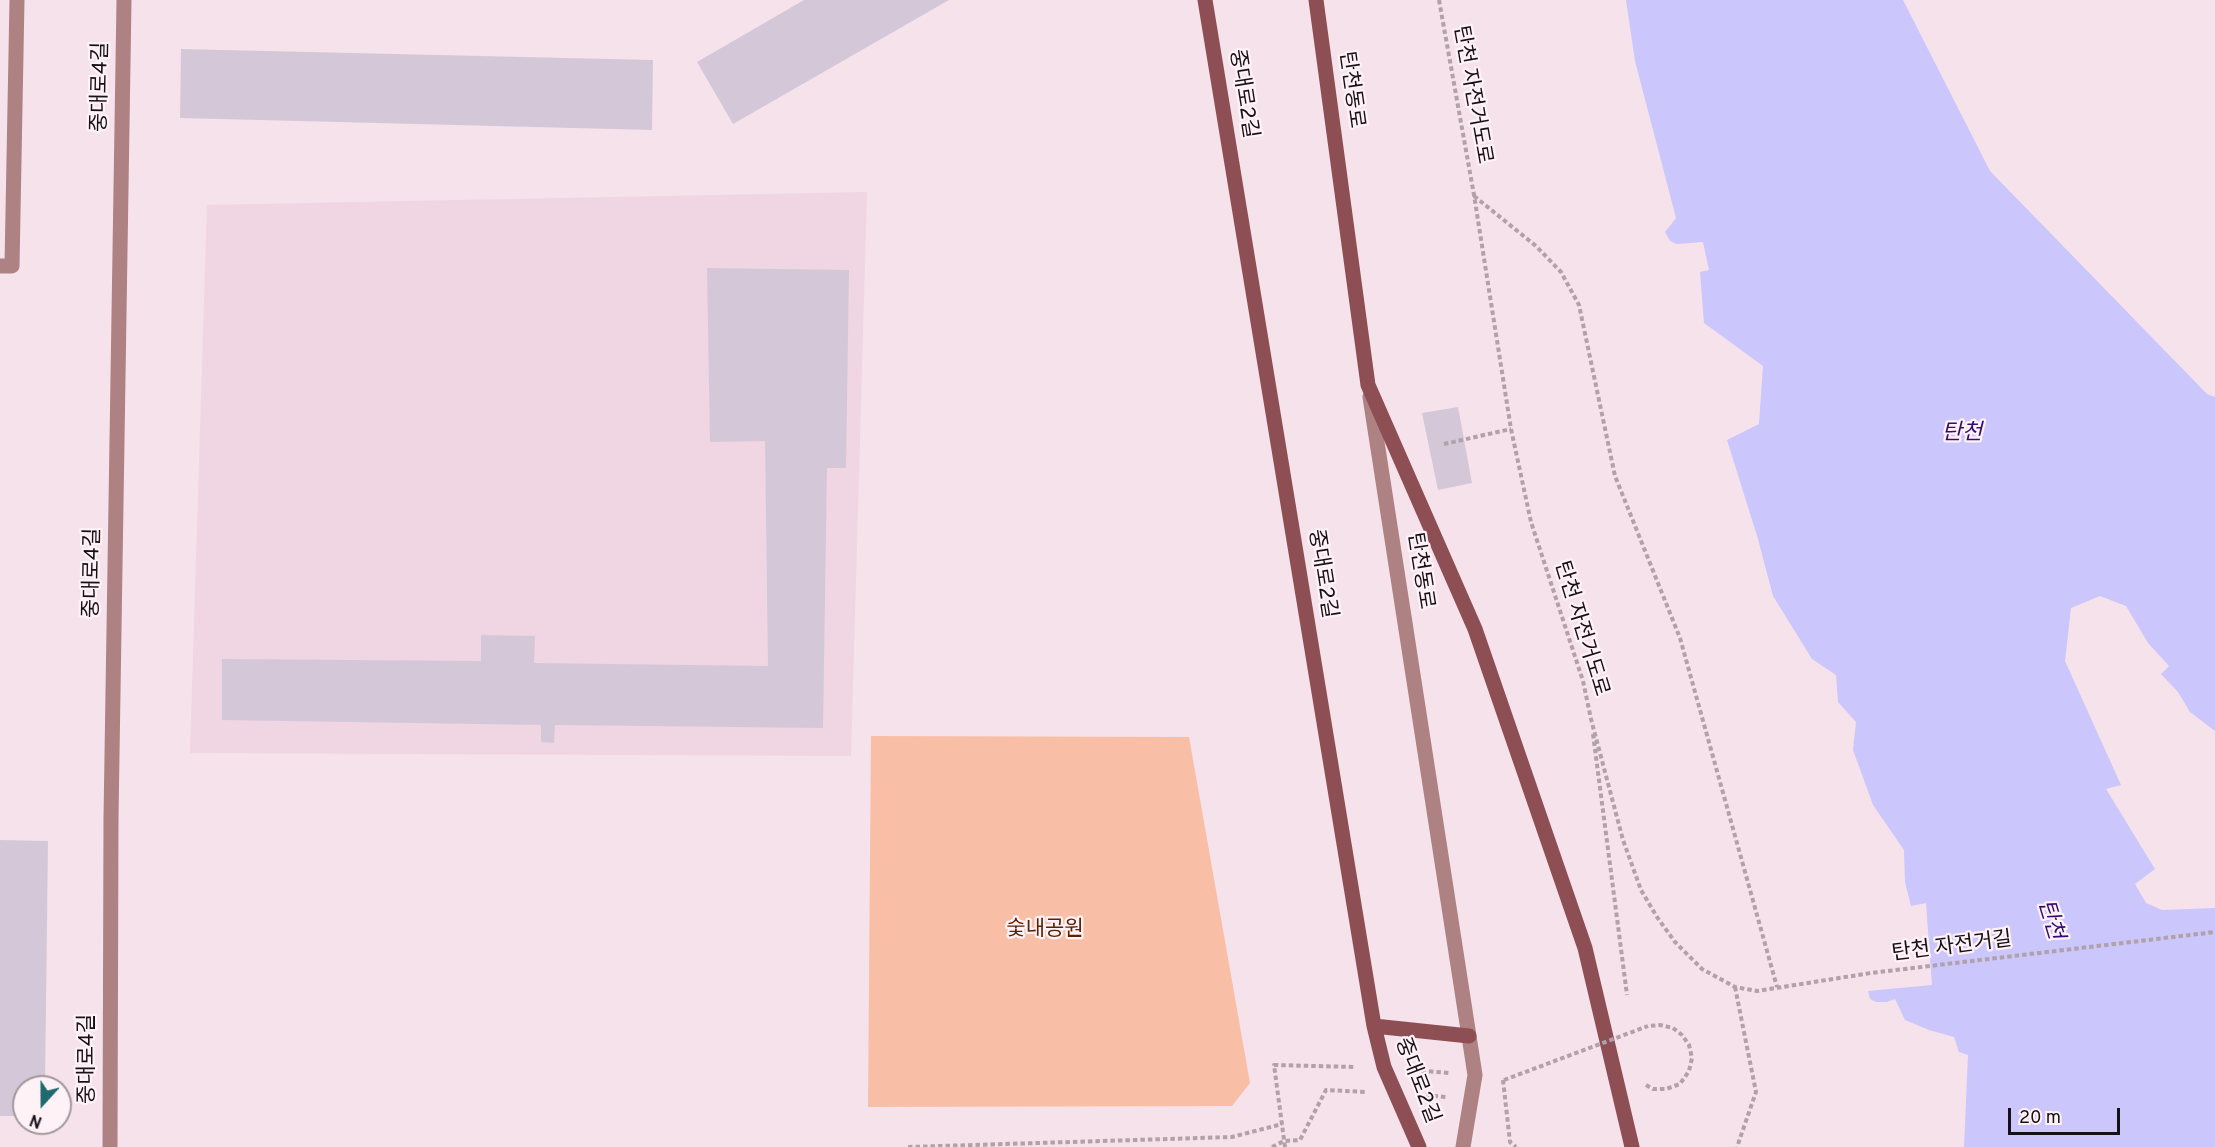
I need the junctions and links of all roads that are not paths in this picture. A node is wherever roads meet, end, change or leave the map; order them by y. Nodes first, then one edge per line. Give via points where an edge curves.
1 (17, 0) edge
2 (124, 0) edge
3 (1205, 0) edge
4 (1317, 0) edge
5 (0, 266) edge
6 (1368, 385) junction
7 (1374, 1026) junction
8 (1469, 1036) junction
9 (110, 1147) edge
10 (1419, 1147) edge
11 (1463, 1147) edge
12 (1632, 1147) edge

1 - 5 street via 12,266
2 - 9 street, 중대로4길
3 - 7 main road, 중대로2길
4 - 6 main road, 탄천동로
6 - 8 street, 탄천동로
6 - 12 main road via 1483,651 1585,948
7 - 8 main road
7 - 10 main road, 중대로2길 via 1384,1067
8 - 11 street, 탄천동로 via 1475,1075

